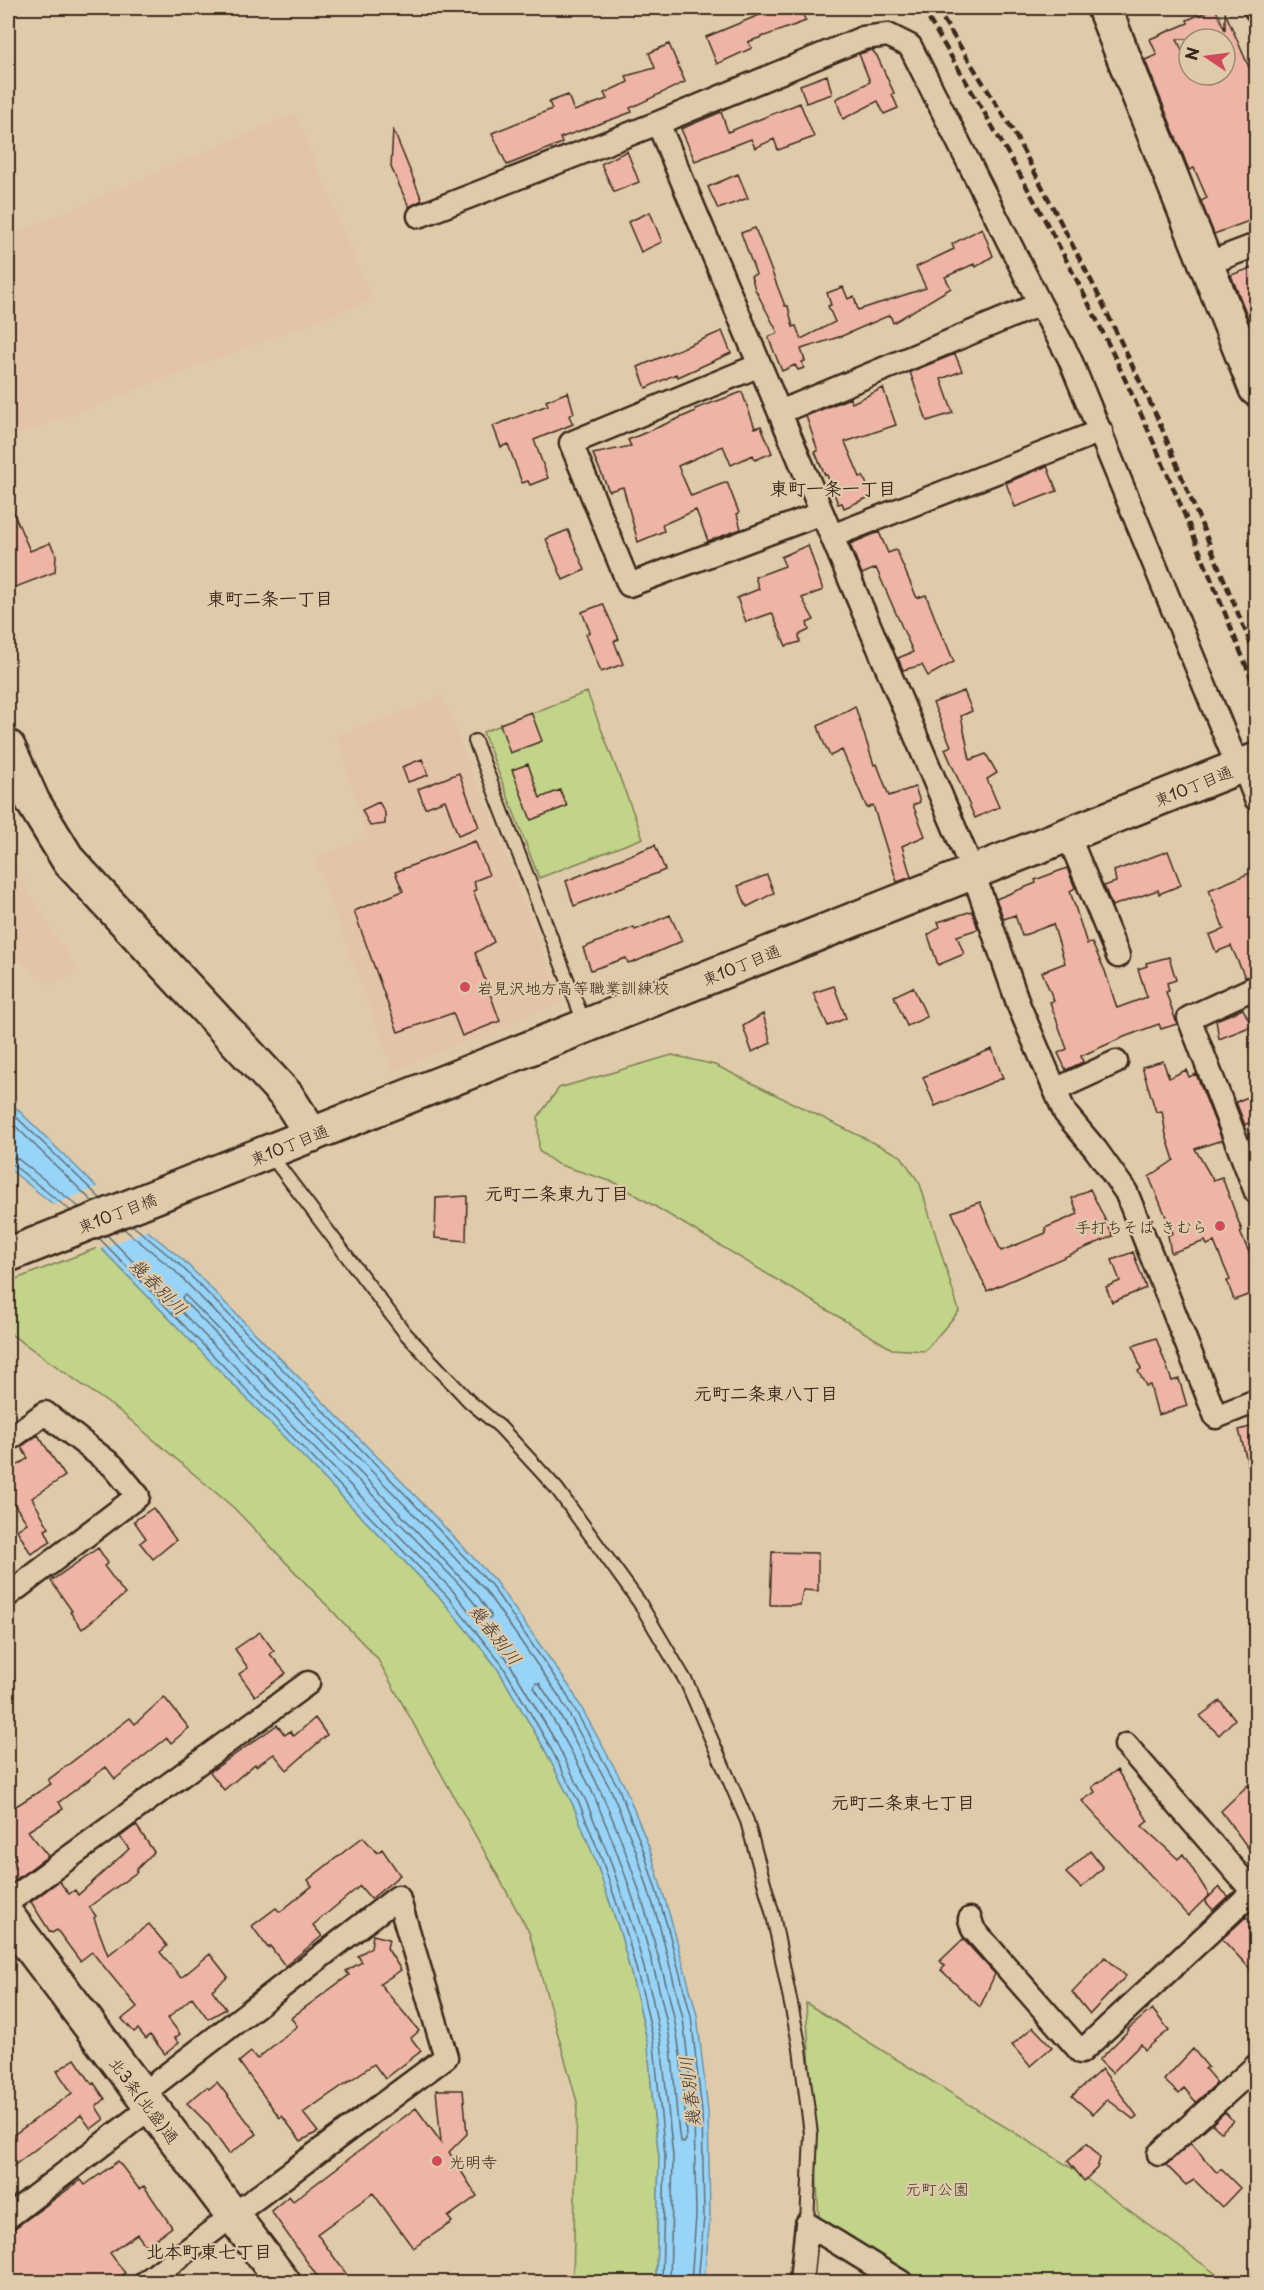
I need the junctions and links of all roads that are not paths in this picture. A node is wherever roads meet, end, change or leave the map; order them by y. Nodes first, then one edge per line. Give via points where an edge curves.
1 (1104, 8) edge
2 (658, 123) junction
3 (419, 216) dead end
4 (1257, 245) edge
5 (1206, 264) junction
6 (1040, 304) junction
7 (760, 365) junction
8 (1256, 388) edge
9 (780, 412) junction
10 (1101, 431) junction
11 (822, 513) junction
12 (832, 536) junction
13 (475, 741) dead end
14 (8, 747) edge
15 (1246, 764) edge
16 (1257, 799) edge
17 (1068, 835) junction
18 (974, 872) junction
19 (1119, 956) dead end
20 (1257, 987) edge
21 (586, 1026) junction
22 (1116, 1062) dead end
23 (1055, 1090) junction
24 (312, 1135) junction
25 (1248, 1147) edge
26 (268, 1152) junction
27 (226, 1169) joint
28 (1257, 1192) edge
29 (8, 1255) edge
30 (1257, 1401) edge
31 (8, 1440) edge
32 (8, 1595) edge
33 (308, 1683) dead end
34 (1126, 1745) dead end
35 (1256, 1892) edge
36 (8, 1902) edge
37 (8, 1917) edge
38 (970, 1919) dead end
39 (1257, 2066) edge
40 (146, 2101) junction
41 (1159, 2154) dead end
42 (232, 2216) junction
43 (8, 2217) edge
44 (807, 2224) junction
45 (146, 2283) edge
46 (283, 2283) edge
47 (801, 2283) edge
48 (901, 2283) edge

1 - 5 street
2 - 3 street
2 - 6 street via 864,38 888,35 910,46
2 - 7 street
4 - 5 street
5 - 8 street
6 - 9 street
6 - 10 street via 1069,357
7 - 9 street
7 - 11 street via 571,443 629,585
9 - 11 street
10 - 12 street
10 - 15 street
11 - 12 street
12 - 18 street
13 - 21 lane
14 - 24 street via 33,802 69,861 286,1096
15 - 16 street
15 - 17 street, 東10丁目通
17 - 18 street, 東10丁目通
17 - 19 street
18 - 21 street, 東10丁目通
18 - 23 street via 1019,1006
20 - 25 street via 1189,1018
21 - 24 street, 東10丁目通
22 - 23 street
23 - 30 street via 1065,1113 1126,1192 1216,1417
24 - 26 street, 東10丁目通
25 - 28 street
26 - 27 street, 東10丁目通
26 - 44 lane via 405,1333 557,1489 639,1602 687,1683 747,1821 773,1915 800,2049 811,2134
27 - 29 street, 東10丁目橋
31 - 32 street via 45,1413 113,1466 138,1496
33 - 36 street
34 - 35 street
35 - 38 street via 1081,2052 973,1929
37 - 40 street, 北3条(北盛)通
39 - 41 street
40 - 42 street, 北3条(北盛)通
40 - 42 street via 398,1897 446,2057
40 - 43 street
42 - 45 street
42 - 46 street, 北3条(北盛)通
44 - 47 street
44 - 48 street

